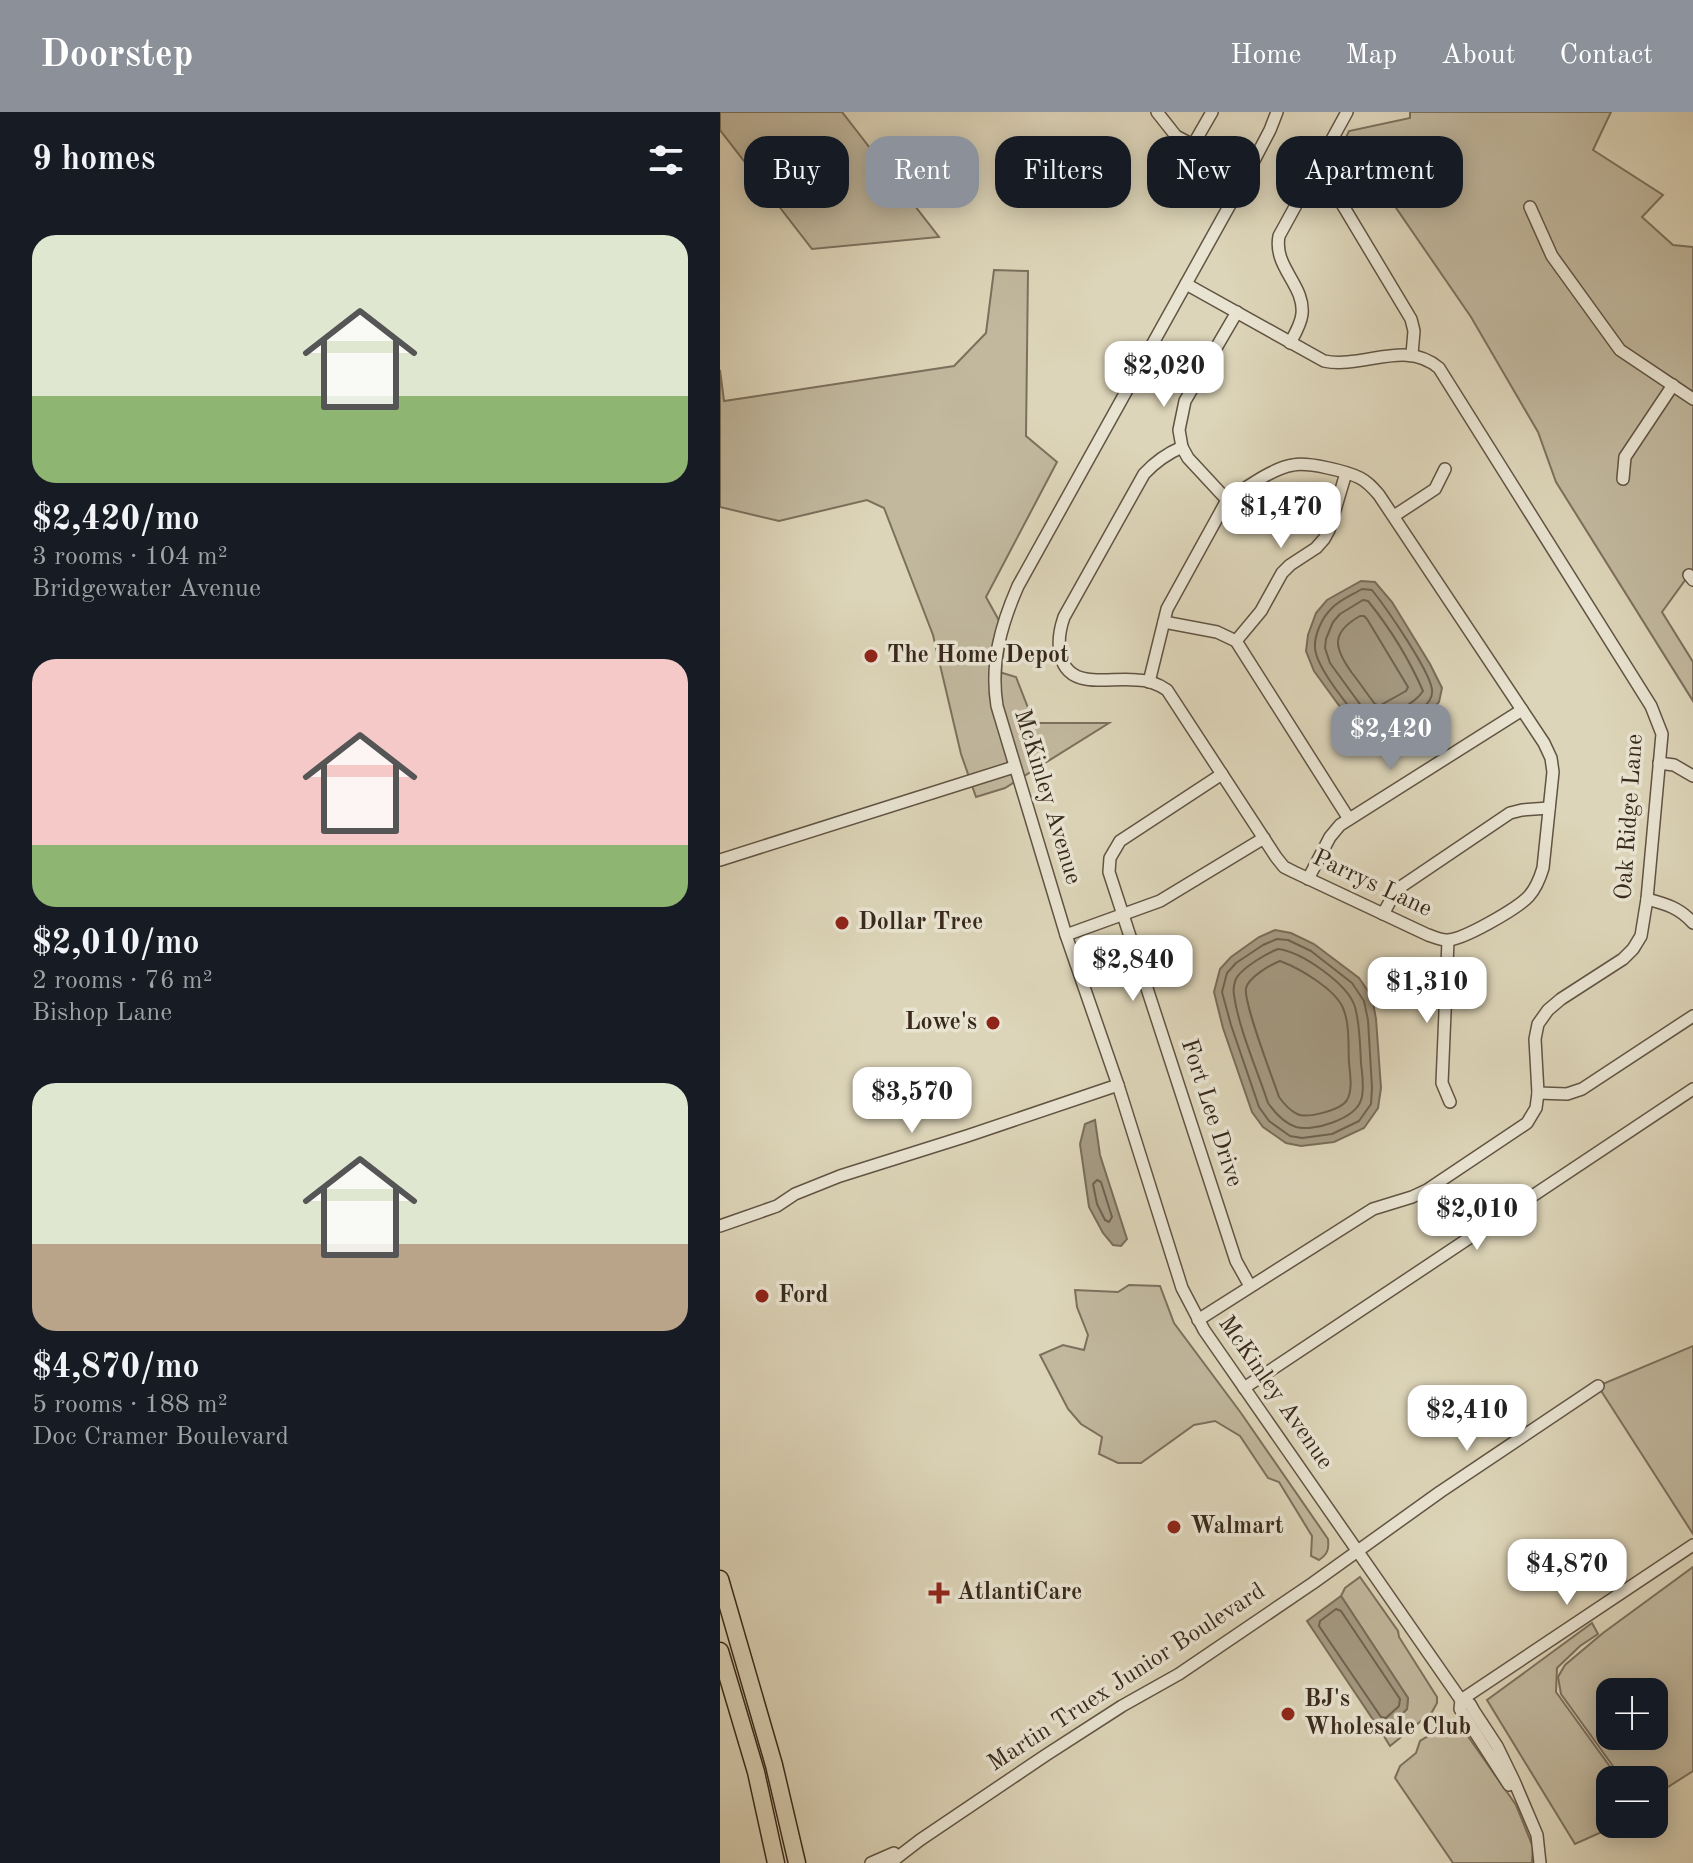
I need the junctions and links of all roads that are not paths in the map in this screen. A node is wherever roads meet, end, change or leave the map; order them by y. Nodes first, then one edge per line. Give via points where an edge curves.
1 (1157, 112) edge
2 (1212, 112) edge
3 (1277, 112) edge
4 (1347, 112) edge
5 (1176, 136) edge
6 (1198, 136) edge
7 (1334, 136) edge
8 (1260, 147) edge
9 (1530, 207) dead end
10 (1228, 208) edge
11 (1294, 208) edge
12 (1344, 208) edge
13 (1186, 284) junction
14 (1237, 312) junction
15 (1290, 343) junction
16 (1412, 354) junction
17 (1673, 385) junction
18 (1693, 399) edge
19 (1182, 447) junction
20 (1445, 469) dead end
21 (1346, 473) junction
22 (1623, 479) dead end
23 (1227, 500) junction
24 (1394, 516) junction
25 (1164, 622) junction
26 (1236, 641) junction
27 (1149, 682) junction
28 (1522, 710) junction
29 (1659, 763) junction
30 (1014, 767) junction
31 (1222, 774) junction
32 (1693, 776) edge
33 (1549, 808) junction
34 (1349, 819) junction
35 (1264, 838) junction
36 (720, 860) edge
37 (1308, 879) junction
38 (1647, 899) junction
39 (1383, 914) junction
40 (1122, 915) junction
41 (1693, 923) edge
42 (1066, 935) junction
43 (1448, 941) junction
44 (1693, 1016) edge
45 (1118, 1085) junction
46 (1693, 1089) edge
47 (1538, 1093) junction
48 (1450, 1102) dead end
49 (720, 1226) edge
50 (1250, 1286) junction
51 (1198, 1320) junction
52 (1598, 1386) dead end
53 (1244, 1388) junction
54 (1693, 1545) edge
55 (1357, 1550) junction
56 (720, 1579) edge
57 (720, 1651) edge
58 (1461, 1700) junction
59 (798, 1861) edge
60 (883, 1862) edge
61 (776, 1863) edge
62 (1540, 1863) edge

1 - 5 street
2 - 6 street
3 - 8 street, McKinley Avenue
4 - 7 street
9 - 17 street via 1552,256 1609,337
10 - 13 street, McKinley Avenue
11 - 15 street via 1278,242 1280,259 1302,303 1301,321
12 - 16 street via 1411,319
13 - 14 street
13 - 30 street, McKinley Avenue via 1005,618 995,692
14 - 15 street
14 - 19 street via 1185,401 1179,430
15 - 16 street via 1336,363
16 - 29 street, Oak Ridge Lane via 1443,372 1651,706 1662,734
17 - 18 street
17 - 22 street via 1625,457
19 - 23 street
19 - 27 street via 1144,474 1059,632 1060,657 1072,674 1090,680
20 - 24 street via 1435,489
21 - 23 street, Parrys Lane via 1293,465
21 - 24 street, Parrys Lane via 1372,486
21 - 26 street via 1324,539 1282,573
23 - 25 street
24 - 28 street, Parrys Lane
25 - 26 street
25 - 27 street
26 - 34 street
27 - 31 street, Parrys Lane via 1167,690
28 - 33 street, Parrys Lane via 1551,758
28 - 34 street
29 - 32 street
29 - 38 street, Oak Ridge Lane
30 - 36 street
30 - 42 street, McKinley Avenue
31 - 35 street, Parrys Lane
31 - 40 street, Fort Lee Drive via 1120,841 1109,872
33 - 39 street via 1510,813 1402,886
33 - 43 street, Parrys Lane via 1543,868 1529,897
34 - 37 street via 1330,837
35 - 37 street, Parrys Lane via 1284,867
35 - 40 street via 1175,894
37 - 39 street, Parrys Lane
38 - 41 street via 1684,912
38 - 47 street, Oak Ridge Lane via 1641,936 1633,949 1554,1005 1538,1024
39 - 43 street, Parrys Lane
40 - 42 street
40 - 50 street, Fort Lee Drive via 1236,1261
42 - 45 street, McKinley Avenue
43 - 48 street via 1442,1083
44 - 47 street via 1582,1089
45 - 49 street via 840,1176
45 - 51 street, McKinley Avenue via 1182,1288
46 - 53 street
47 - 50 street, Oak Ridge Lane via 1536,1108 1521,1129 1427,1190 1373,1209
50 - 51 street, Oak Ridge Lane
51 - 53 street, McKinley Avenue
52 - 55 street, Martin Truex Junior Boulevard
53 - 55 street, McKinley Avenue
54 - 58 street
55 - 58 street, McKinley Avenue
55 - 60 street, Martin Truex Junior Boulevard via 1186,1669
56 - 59 highway
57 - 61 highway
58 - 62 street, McKinley Avenue via 1460,1709 1530,1819

